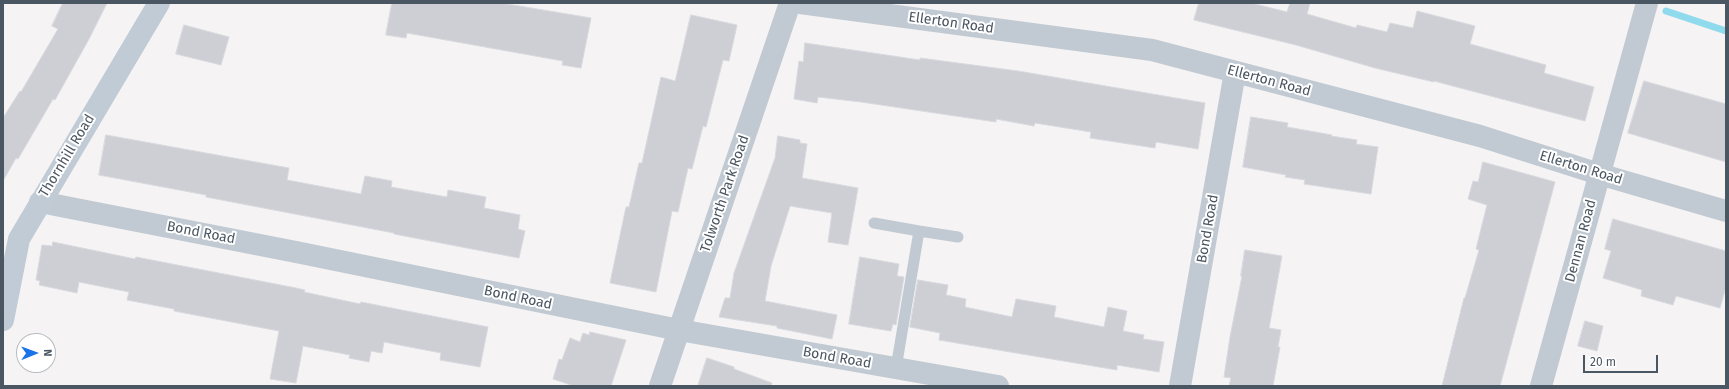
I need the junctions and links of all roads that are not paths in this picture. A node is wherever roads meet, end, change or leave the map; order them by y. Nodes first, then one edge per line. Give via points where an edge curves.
1 (159, 3) edge
2 (790, 3) edge
3 (800, 3) edge
4 (1647, 3) edge
5 (1235, 72) junction
6 (1599, 174) junction
7 (40, 202) junction
8 (1726, 211) edge
9 (874, 223) dead end
10 (919, 231) junction
11 (958, 237) dead end
12 (3, 320) edge
13 (679, 330) junction
14 (896, 368) junction
15 (660, 386) edge
16 (998, 386) edge
17 (1180, 386) edge
18 (1541, 386) edge

1 - 7 street, Thornhill Road
2 - 13 street, Tolworth Park Road
3 - 5 street, Ellerton Road via 1152,50
4 - 6 street, Dennan Road
5 - 6 street, Ellerton Road via 1480,136
5 - 17 street, Bond Road
6 - 8 street, Ellerton Road
6 - 18 street, Dennan Road
7 - 12 street, Thornhill Road via 19,239
7 - 13 street, Bond Road
9 - 10 lane
10 - 11 lane
10 - 14 lane
13 - 14 street, Bond Road
13 - 15 street, Tolworth Park Road
14 - 16 street, Bond Road

